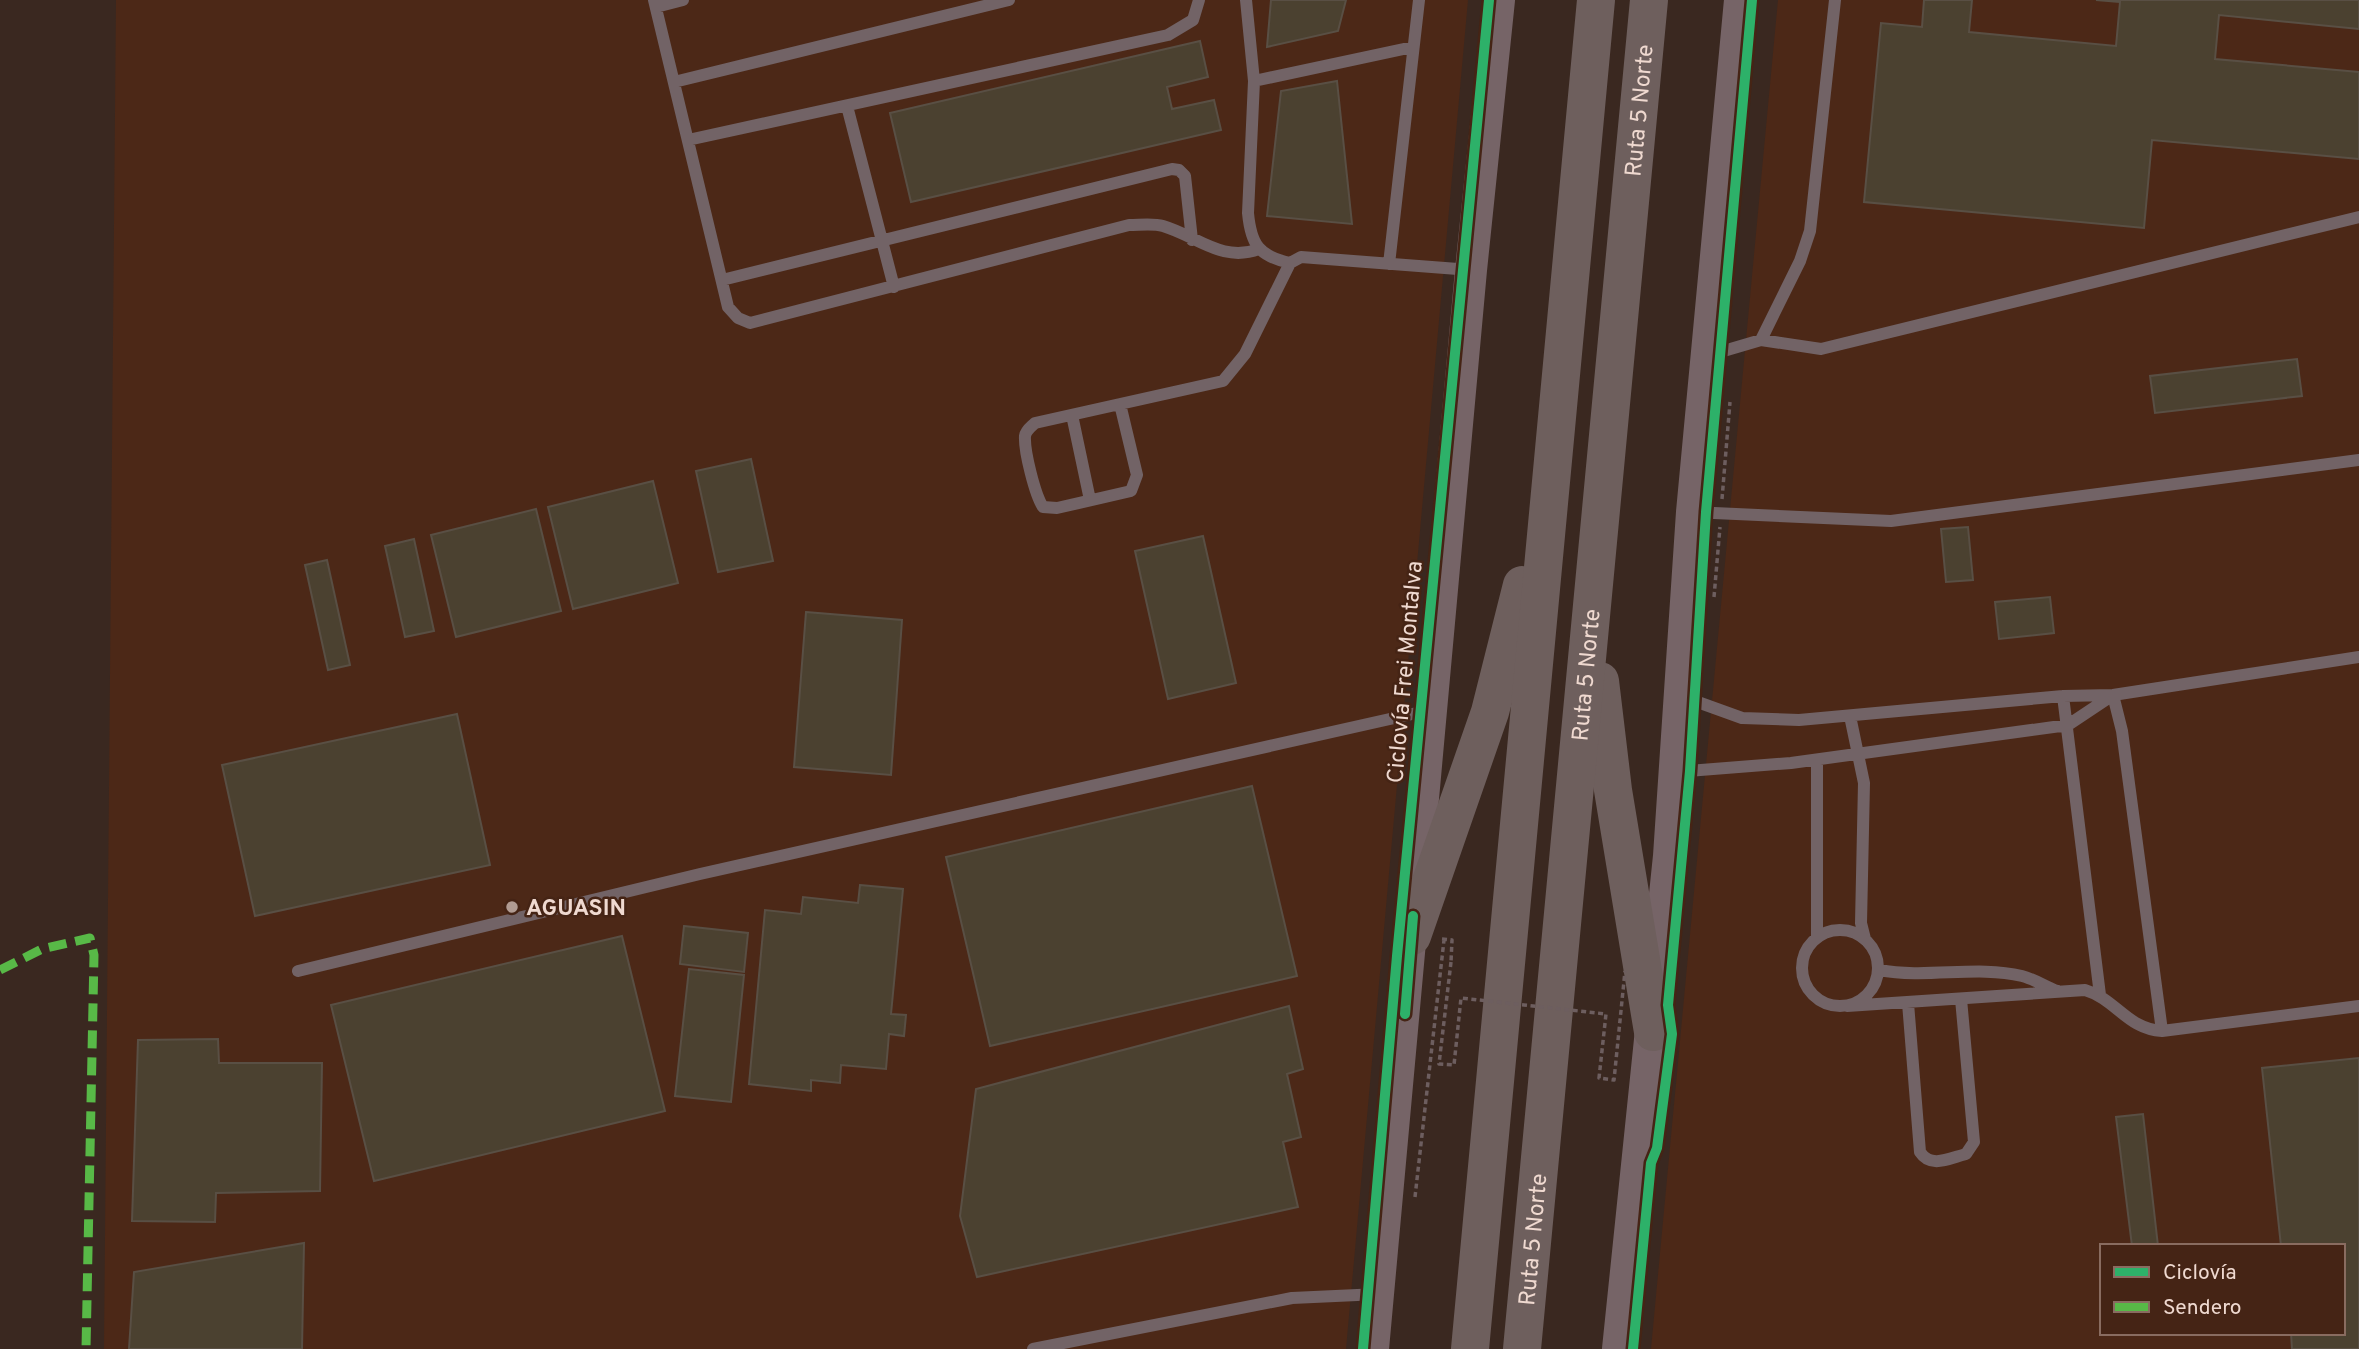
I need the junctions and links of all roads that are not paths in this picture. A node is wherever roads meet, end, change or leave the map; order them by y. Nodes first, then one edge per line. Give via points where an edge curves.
1 (683, 0) edge
2 (1009, 0) edge
3 (1199, 0) edge
4 (1246, 0) edge
5 (1419, 0) edge
6 (1499, 0) edge
7 (1596, 0) edge
8 (1649, 0) edge
9 (1662, 0) edge
10 (1740, 0) edge
11 (1835, 0) edge
12 (655, 3) edge
13 (1413, 47) junction
14 (1644, 54) junction
15 (1255, 81) junction
16 (674, 82) junction
17 (847, 106) junction
18 (688, 140) junction
19 (2359, 217) edge
20 (881, 240) junction
21 (1192, 240) junction
22 (1258, 249) junction
23 (1290, 263) junction
24 (1389, 264) junction
25 (1471, 270) junction
26 (722, 280) junction
27 (894, 287) junction
28 (1761, 340) junction
29 (1705, 357) junction
30 (1120, 404) junction
31 (1072, 415) junction
32 (2359, 460) edge
33 (1552, 468) junction
34 (1090, 500) junction
35 (1692, 512) junction
36 (1592, 601) junction
37 (2359, 657) edge
38 (2113, 695) junction
39 (1680, 696) junction
40 (2063, 696) junction
41 (1431, 710) junction
42 (1850, 716) junction
43 (2068, 725) junction
44 (1859, 755) junction
45 (1817, 760) junction
46 (1675, 772) junction
47 (1817, 937) junction
48 (1428, 938) junction
49 (1865, 939) junction
50 (1879, 970) junction
51 (298, 971) dead end
52 (2061, 993) junction
53 (2100, 995) junction
54 (1961, 999) junction
55 (1908, 1003) junction
56 (1847, 1006) junction
57 (2359, 1006) edge
58 (2162, 1031) junction
59 (1653, 1032) junction
60 (1379, 1294) junction
61 (1033, 1349) edge
62 (1373, 1349) edge
63 (1470, 1349) edge
64 (1522, 1349) edge
65 (1618, 1349) edge

1 - 12 lane
2 - 16 lane
3 - 17 lane via 1194,20 1168,36
4 - 15 lane
5 - 13 lane
6 - 25 street
7 - 33 highway
8 - 14 highway, Ruta 5 Norte
9 - 14 highway
10 - 29 street
11 - 28 lane via 1810,231
12 - 16 lane
13 - 15 lane
13 - 24 lane
14 - 36 highway, Ruta 5 Norte
15 - 22 lane via 1248,214 1250,234
16 - 18 lane
17 - 18 lane
17 - 20 lane
18 - 26 lane
19 - 28 lane via 1821,349
20 - 21 lane via 1172,169 1185,176
20 - 26 lane
20 - 27 lane
21 - 22 lane via 1231,255
21 - 27 lane via 1159,225 1129,225
22 - 23 lane via 1272,259
23 - 24 lane via 1301,257
23 - 30 lane via 1245,355 1223,381
24 - 25 lane
25 - 41 street
26 - 27 lane via 728,307 750,323
28 - 29 lane
29 - 35 street
30 - 31 lane
30 - 34 lane via 1136,483 1131,491
31 - 34 lane
31 - 34 lane via 1028,428 1028,452 1043,507
32 - 35 lane via 1891,521
33 - 48 highway
33 - 63 highway
35 - 39 street
36 - 59 highway via 1613,790
36 - 64 highway, Ruta 5 Norte
37 - 38 lane
38 - 40 lane
38 - 43 lane
38 - 58 lane via 2123,731
39 - 42 lane via 1742,718
39 - 46 street
40 - 42 lane
40 - 43 lane
41 - 48 street
41 - 51 lane via 700,874
42 - 44 lane
43 - 44 lane
43 - 53 lane
44 - 45 lane
44 - 49 lane via 1864,783 1861,923
45 - 46 lane
45 - 47 lane
46 - 59 street
47 - 49 lane via 1833,930 1850,931
47 - 56 lane via 1803,958 1805,984 1815,998 1830,1006
48 - 60 street
49 - 50 lane via 1876,953
50 - 52 lane via 1909,976 1988,972 2023,976
50 - 56 lane via 1863,999
52 - 53 lane via 2085,990
52 - 54 lane
53 - 58 lane via 2133,1024
54 - 55 lane
54 - 55 lane via 1974,1142 1966,1154 1934,1163 1920,1152
55 - 56 lane
57 - 58 lane
59 - 65 street
60 - 61 lane via 1292,1298
60 - 62 street

